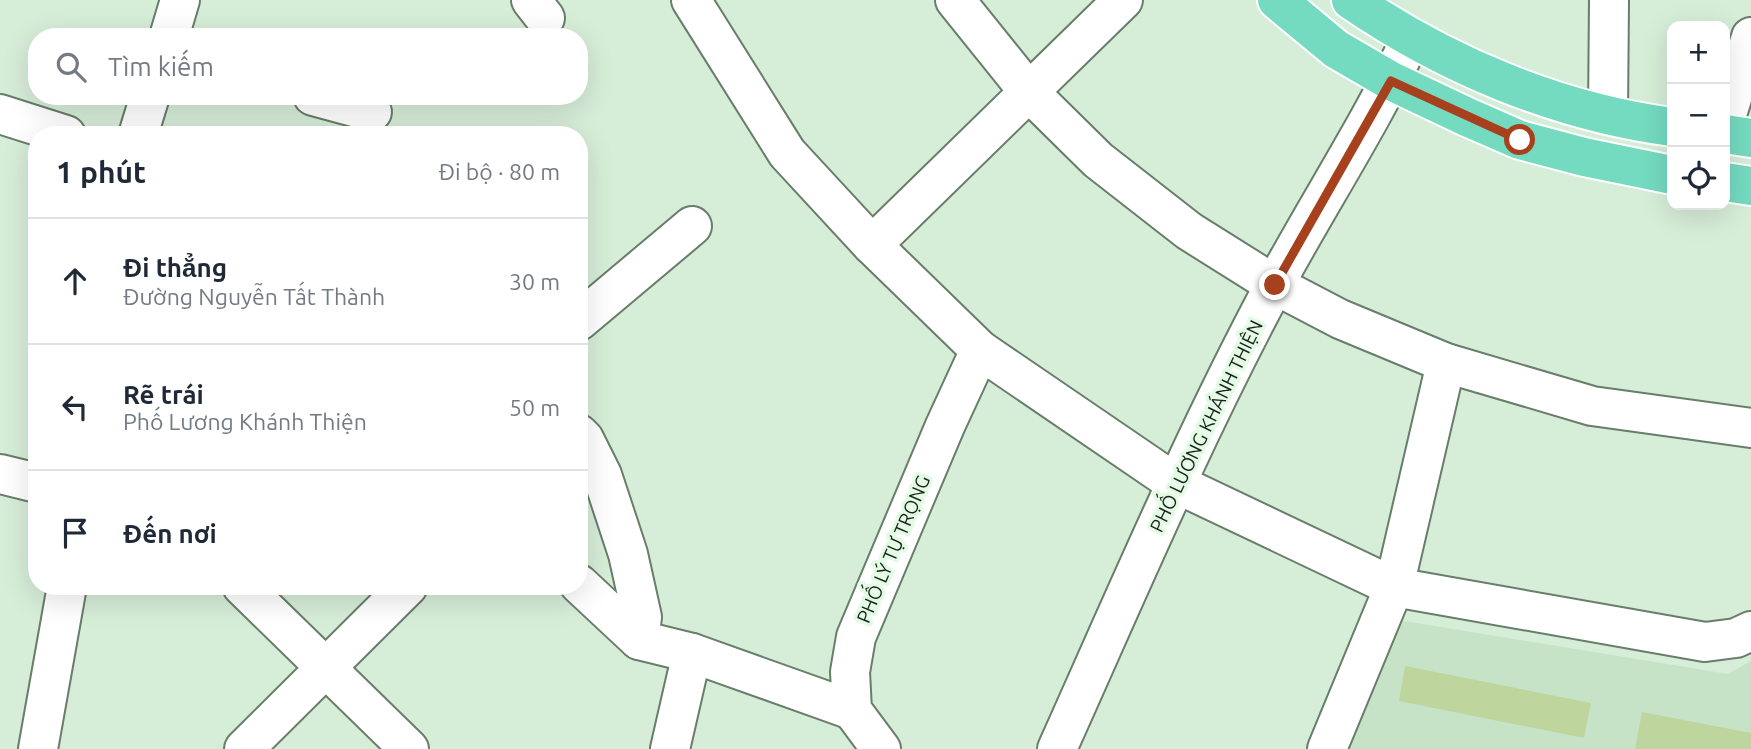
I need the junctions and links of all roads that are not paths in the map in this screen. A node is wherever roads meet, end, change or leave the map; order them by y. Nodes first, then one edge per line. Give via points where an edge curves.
1 (180, 0) edge
2 (691, 0) edge
3 (955, 0) edge
4 (1123, 0) edge
5 (1277, 0) edge
6 (1351, 0) edge
7 (1609, 0) edge
8 (172, 28) edge
9 (1751, 37) edge
10 (1411, 38) junction
11 (1391, 81) junction
12 (1029, 93) junction
13 (147, 105) edge
14 (342, 105) edge
15 (1730, 105) edge
16 (0, 114) edge
17 (370, 114) edge
18 (1608, 114) junction
19 (37, 126) edge
20 (141, 126) edge
21 (1667, 126) edge
22 (1730, 135) edge
23 (1751, 138) edge
24 (1667, 174) edge
25 (1730, 183) edge
26 (1751, 186) edge
27 (692, 226) dead end
28 (872, 245) junction
29 (1275, 285) junction
30 (588, 313) edge
31 (980, 350) junction
32 (1446, 363) junction
33 (1751, 428) edge
34 (588, 447) edge
35 (0, 474) edge
36 (28, 481) edge
37 (1175, 483) junction
38 (1394, 587) junction
39 (588, 592) edge
40 (65, 595) edge
41 (251, 595) edge
42 (399, 595) edge
43 (1751, 631) edge
44 (639, 640) junction
45 (692, 653) junction
46 (326, 668) junction
47 (852, 710) junction
48 (38, 749) edge
49 (244, 749) edge
50 (409, 749) edge
51 (670, 749) edge
52 (881, 749) edge
53 (1057, 749) edge
54 (1327, 749) edge

1 - 8 street
2 - 28 street via 787,153
3 - 12 street
4 - 12 street
5 - 11 main road via 1336,49
6 - 10 main road
7 - 18 street
9 - 15 street
10 - 11 street, PHỐ LƯƠNG KHÁNH THIỆN
10 - 18 main road via 1536,95
11 - 24 main road via 1520,140
11 - 29 street, PHỐ LƯƠNG KHÁNH THIỆN
12 - 28 street
12 - 29 street via 1098,160 1189,231
13 - 20 street
14 - 17 street
16 - 19 street
18 - 21 main road
22 - 23 main road
25 - 26 main road
27 - 30 street
28 - 31 street
29 - 32 street via 1340,319
29 - 37 street, PHỐ LƯƠNG KHÁNH THIỆN
31 - 37 street
31 - 47 street, PHỐ LÝ TỰ TRỌNG via 856,637 850,672
32 - 33 street via 1592,406
32 - 38 street
34 - 44 street via 628,554 642,617
35 - 36 street
37 - 38 street
37 - 53 street, PHỐ LƯƠNG KHÁNH THIỆN
38 - 43 street via 1705,642 1737,638
38 - 54 street
39 - 44 street
40 - 48 street
41 - 46 street
42 - 46 street
44 - 45 street
45 - 47 street
45 - 51 street
46 - 49 street
46 - 50 street
47 - 52 street

